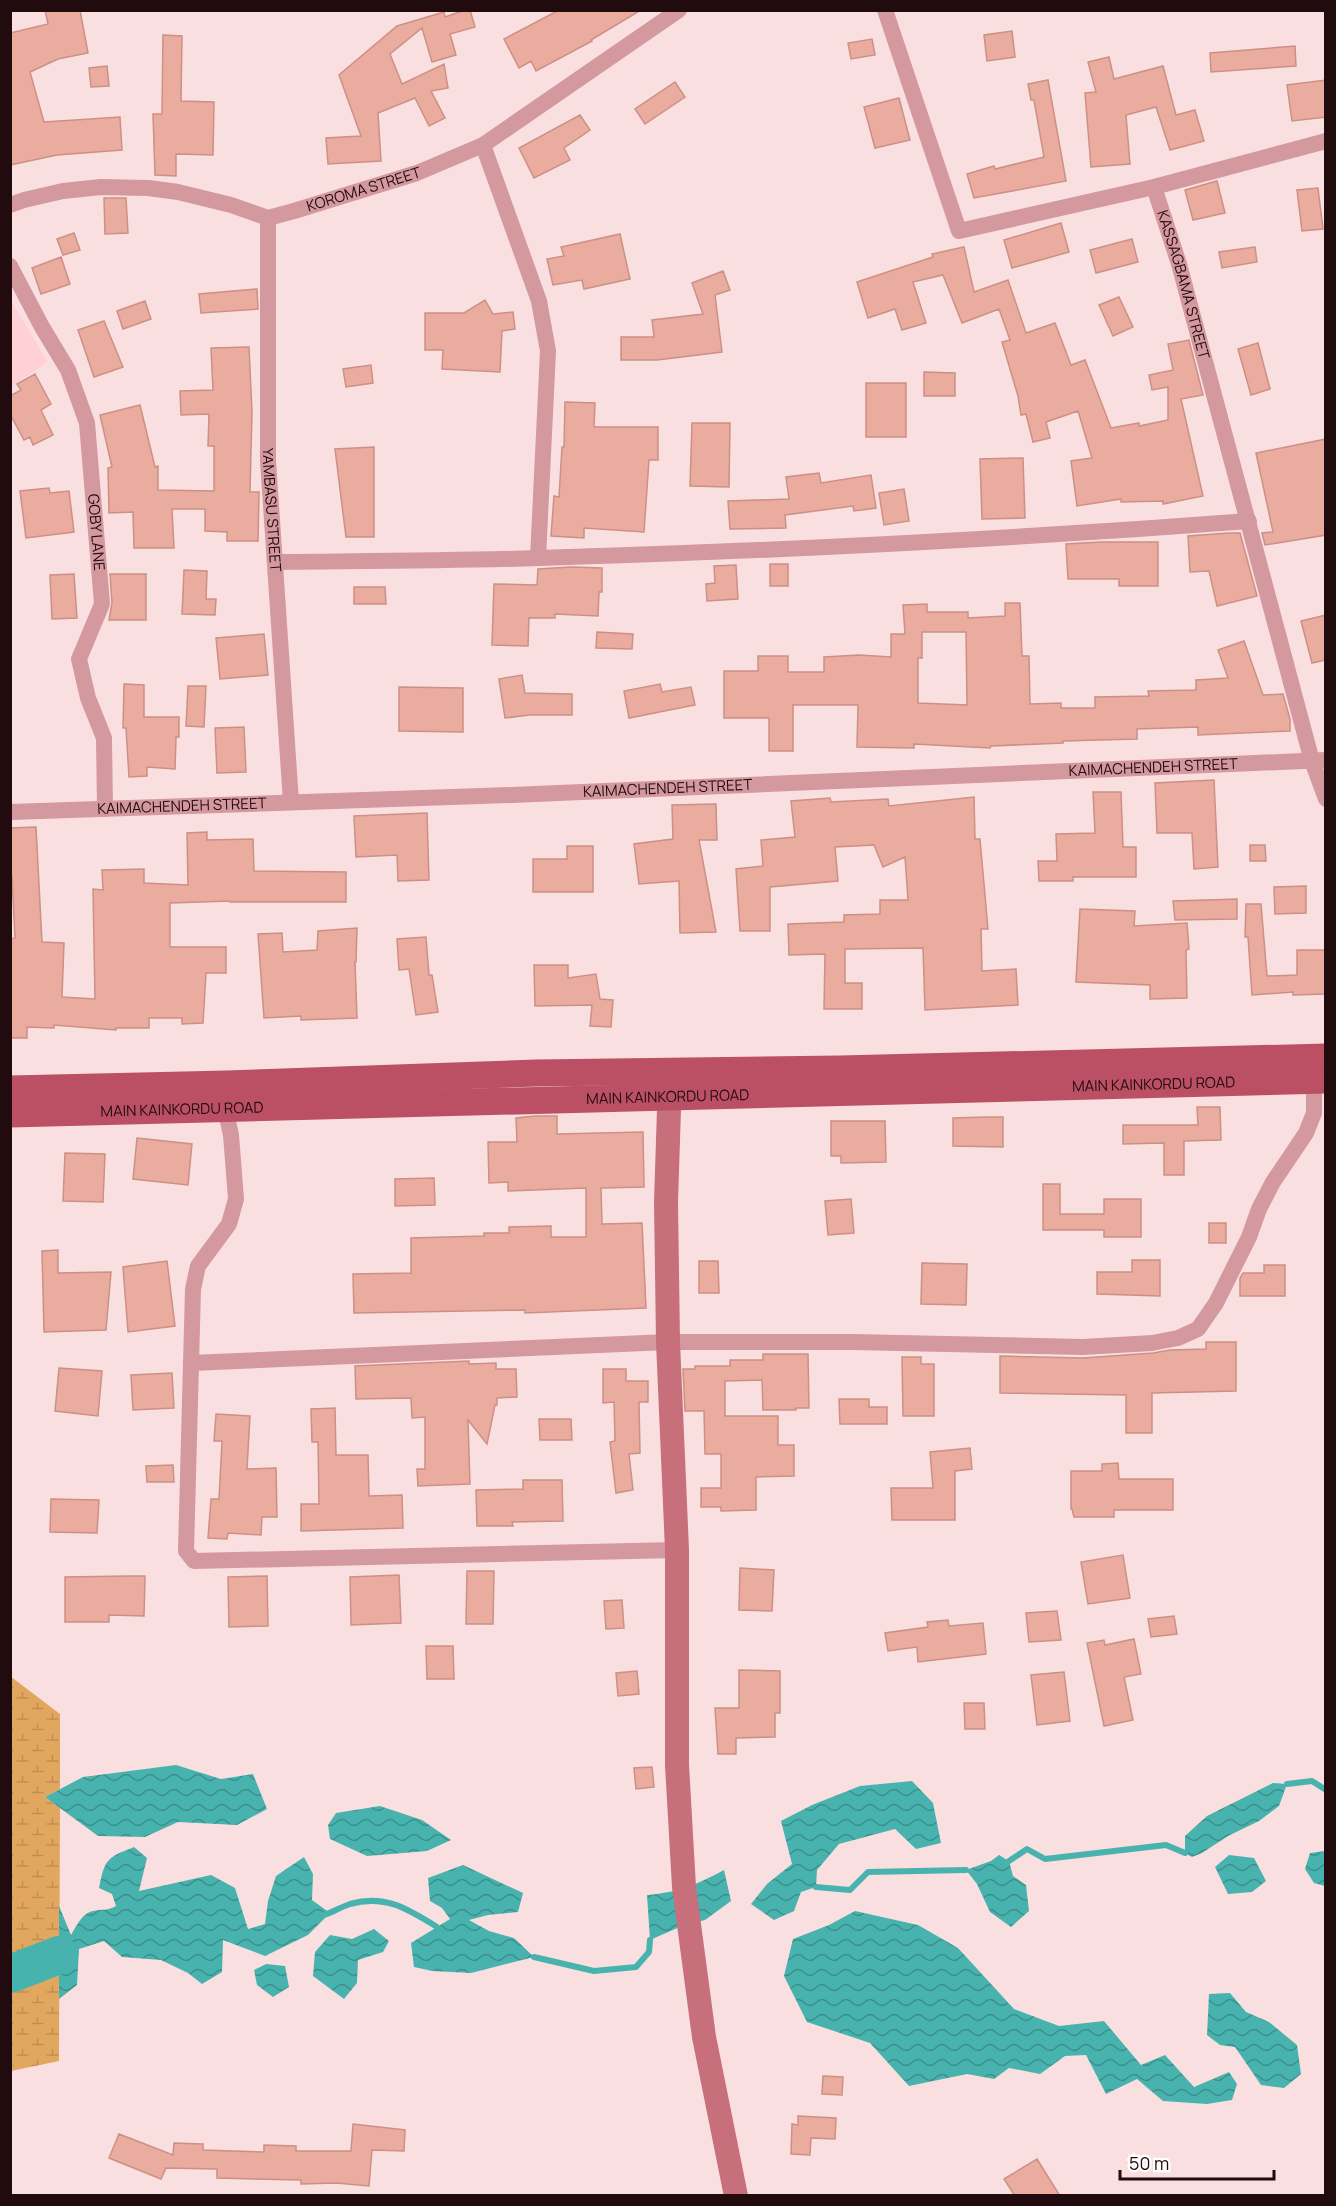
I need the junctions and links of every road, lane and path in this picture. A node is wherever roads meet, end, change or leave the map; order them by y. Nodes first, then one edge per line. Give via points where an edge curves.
1 (679, 10) edge
2 (885, 10) edge
3 (1326, 141) edge
4 (483, 145) junction
5 (1154, 187) junction
6 (10, 205) edge
7 (268, 218) junction
8 (10, 266) edge
9 (1249, 521) junction
10 (538, 558) junction
11 (275, 562) junction
12 (1319, 760) edge
13 (1326, 799) edge
14 (291, 802) junction
15 (105, 808) junction
16 (10, 812) edge
17 (1322, 1073) edge
18 (462, 1076) junction
19 (669, 1084) junction
20 (370, 1092) junction
21 (18, 1101) edge
22 (464, 1102) junction
23 (225, 1108) junction
24 (668, 1342) junction
25 (191, 1363) junction
26 (677, 1550) junction
27 (736, 2196) edge

1 - 4 street, KOROMA STREET
2 - 5 street via 959,231
3 - 5 street
4 - 7 street, KOROMA STREET via 417,173
4 - 10 street via 539,301 548,351
5 - 9 street, KASSAGBAMA STREET
6 - 7 street via 63,191 148,188 178,192
7 - 11 street, YAMBASU STREET via 268,461
8 - 15 street, GOBY LANE via 68,369 87,423 102,604 79,659 88,698 104,738
9 - 10 street via 872,544
9 - 12 street, KASSAGBAMA STREET
10 - 11 street
11 - 14 street, YAMBASU STREET
12 - 13 street, KASSAGBAMA STREET
12 - 14 street, KAIMACHENDEH STREET
14 - 15 street, KAIMACHENDEH STREET
15 - 16 street, KAIMACHENDEH STREET
17 - 19 main road via 1102,1073
17 - 24 street via 1306,1134 1273,1182 1216,1304 1198,1329 1178,1338 1083,1347
18 - 19 main road
18 - 20 main road
18 - 22 main road
19 - 22 main road, MAIN KAINKORDU ROAD
19 - 24 main road
20 - 21 main road via 227,1084
20 - 22 main road, MAIN KAINKORDU ROAD
20 - 23 main road, MAIN KAINKORDU ROAD
21 - 23 main road, MAIN KAINKORDU ROAD
23 - 25 street via 236,1199 229,1224 198,1266 193,1289
24 - 25 street
24 - 26 main road
25 - 26 street via 186,1551 194,1561
26 - 27 main road via 677,1765 684,1887 704,2037

